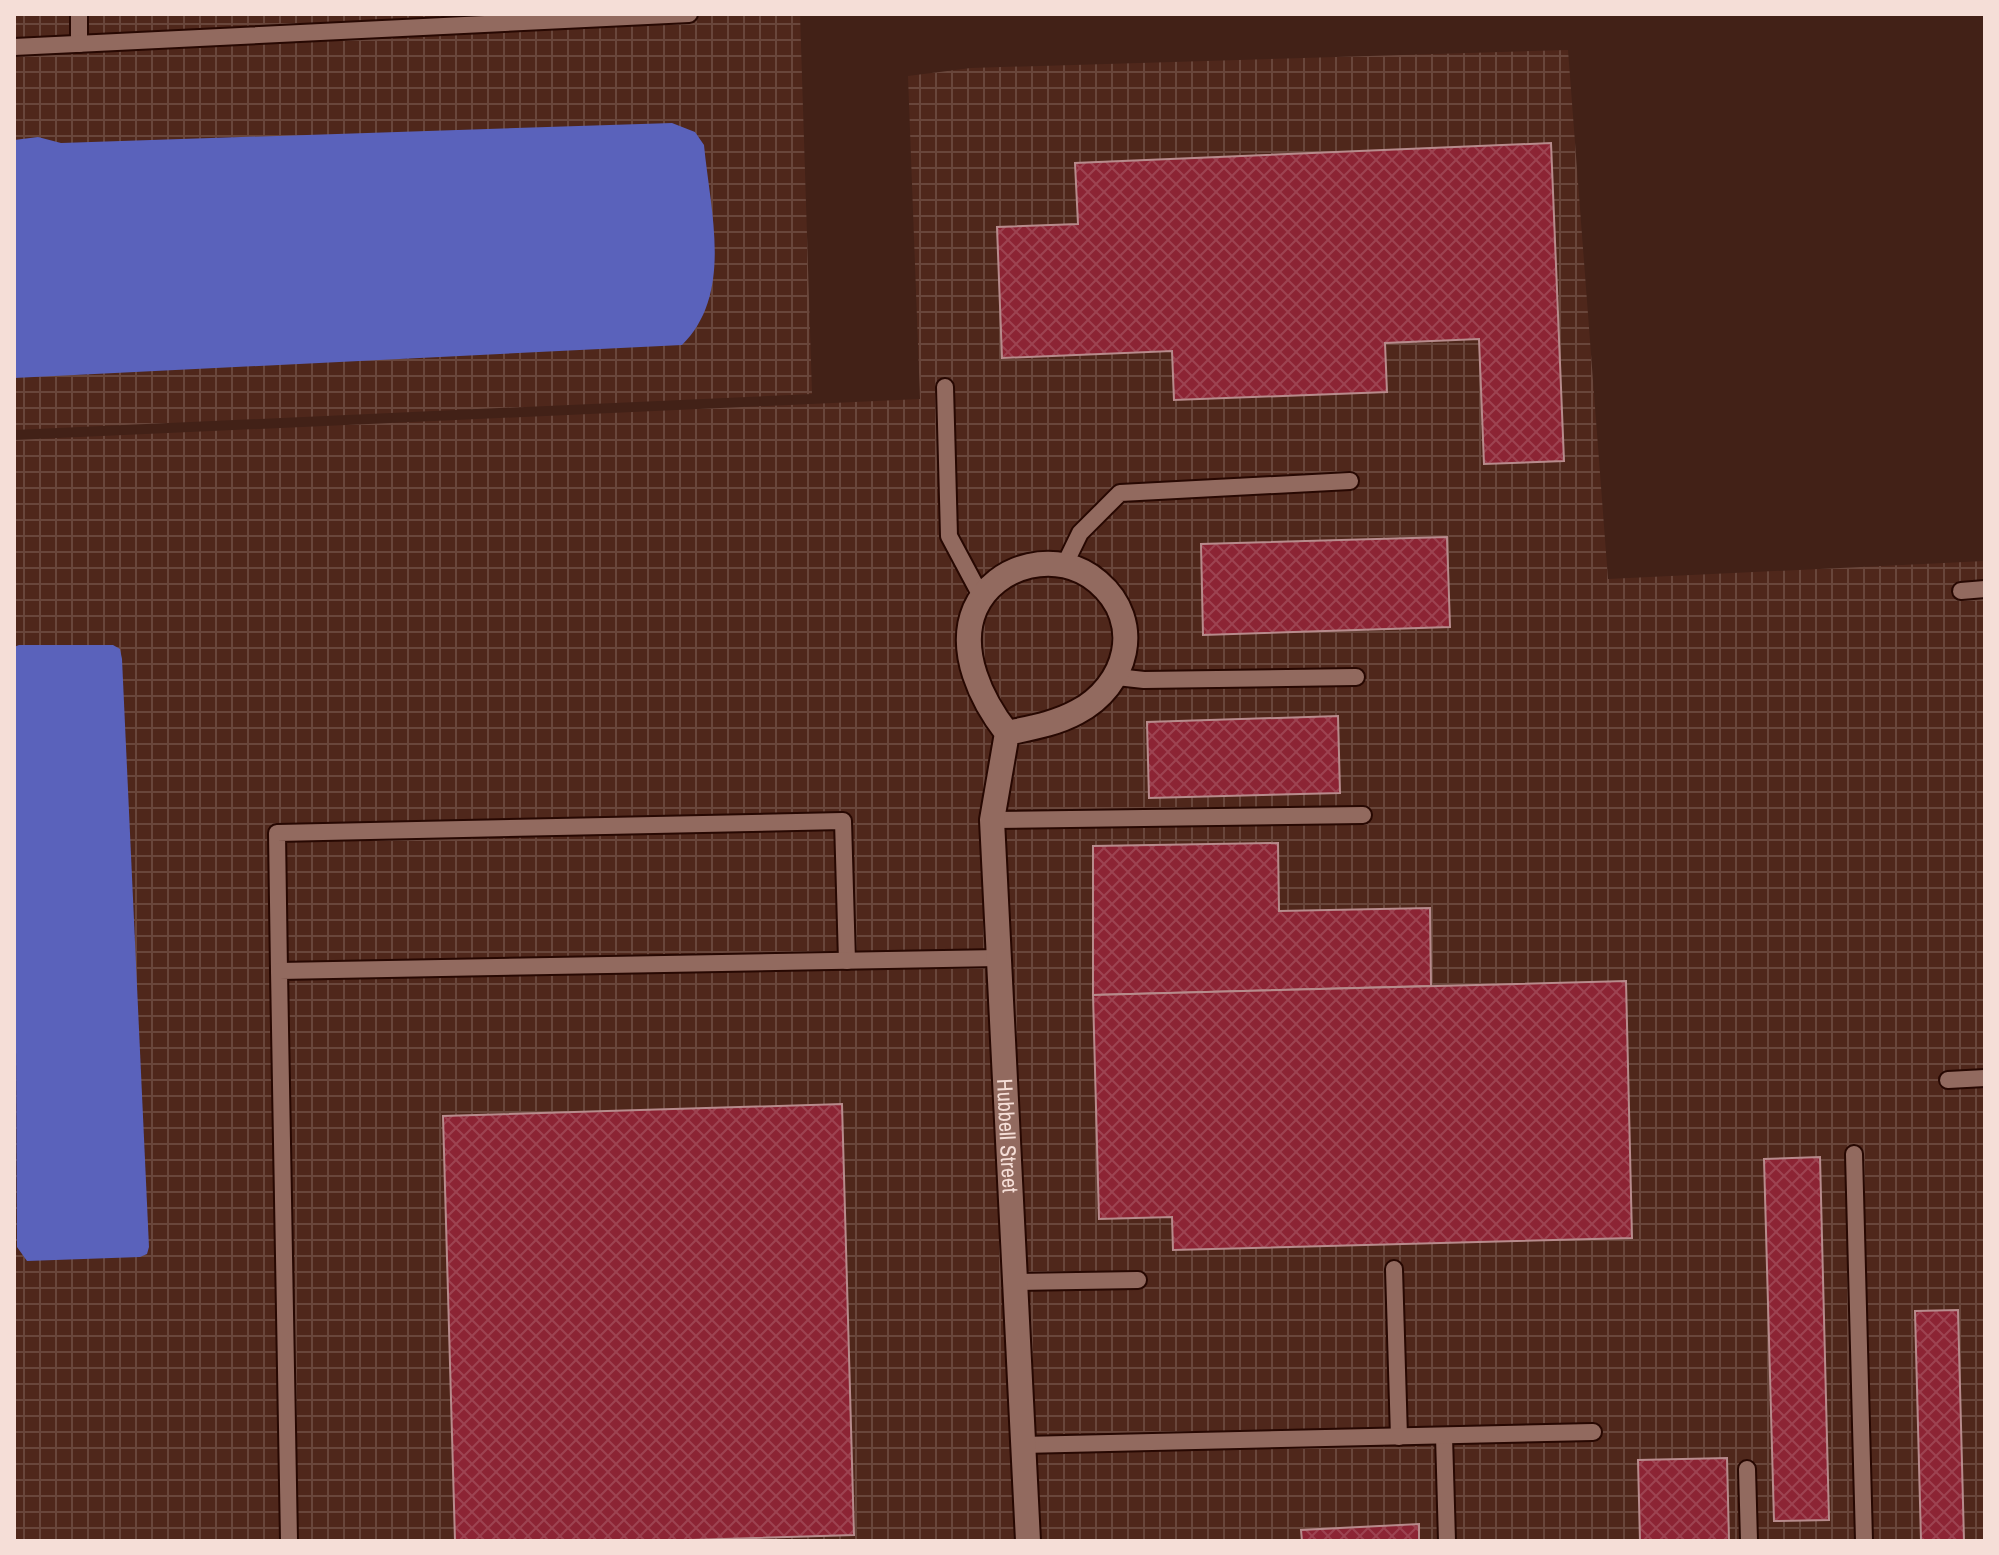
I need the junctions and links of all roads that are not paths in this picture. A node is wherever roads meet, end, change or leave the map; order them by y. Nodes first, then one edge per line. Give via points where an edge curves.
1 (79, 14) edge
2 (689, 14) edge
3 (79, 44) junction
4 (14, 47) edge
5 (945, 387) dead end
6 (1350, 481) dead end
7 (1064, 566) junction
8 (1985, 589) edge
9 (1961, 591) dead end
10 (981, 596) junction
11 (1117, 677) junction
12 (1356, 677) dead end
13 (1007, 733) junction
14 (1363, 815) dead end
15 (992, 820) junction
16 (999, 958) junction
17 (847, 961) junction
18 (279, 971) junction
19 (1985, 1078) edge
20 (1948, 1080) dead end
21 (1854, 1154) dead end
22 (1394, 1269) dead end
23 (1138, 1280) dead end
24 (1015, 1282) junction
25 (1593, 1432) dead end
26 (1444, 1436) junction
27 (1399, 1437) junction
28 (1022, 1445) junction
29 (1747, 1469) dead end
30 (289, 1541) edge
31 (1028, 1541) edge
32 (1447, 1541) edge
33 (1749, 1541) edge
34 (1864, 1541) edge

1 - 3 lane
2 - 3 lane
3 - 4 lane
5 - 10 lane via 949,536
6 - 7 lane via 1120,493 1080,533
7 - 10 street via 1015,569
7 - 11 street via 1100,583 1122,619 1123,665
8 - 9 lane
10 - 13 street via 971,618 973,670 987,707
11 - 12 lane
11 - 13 street via 1104,694 1077,712
13 - 15 street, Hubbell Street
14 - 15 lane
15 - 16 street, Hubbell Street
16 - 17 lane
16 - 24 street, Hubbell Street
17 - 18 lane
17 - 18 lane via 843,821 277,833
18 - 30 lane
19 - 20 lane
21 - 34 lane
22 - 27 lane
23 - 24 lane
24 - 28 street, Hubbell Street
25 - 26 lane
26 - 27 lane
26 - 32 lane
27 - 28 lane
28 - 31 street, Hubbell Street
29 - 33 lane

